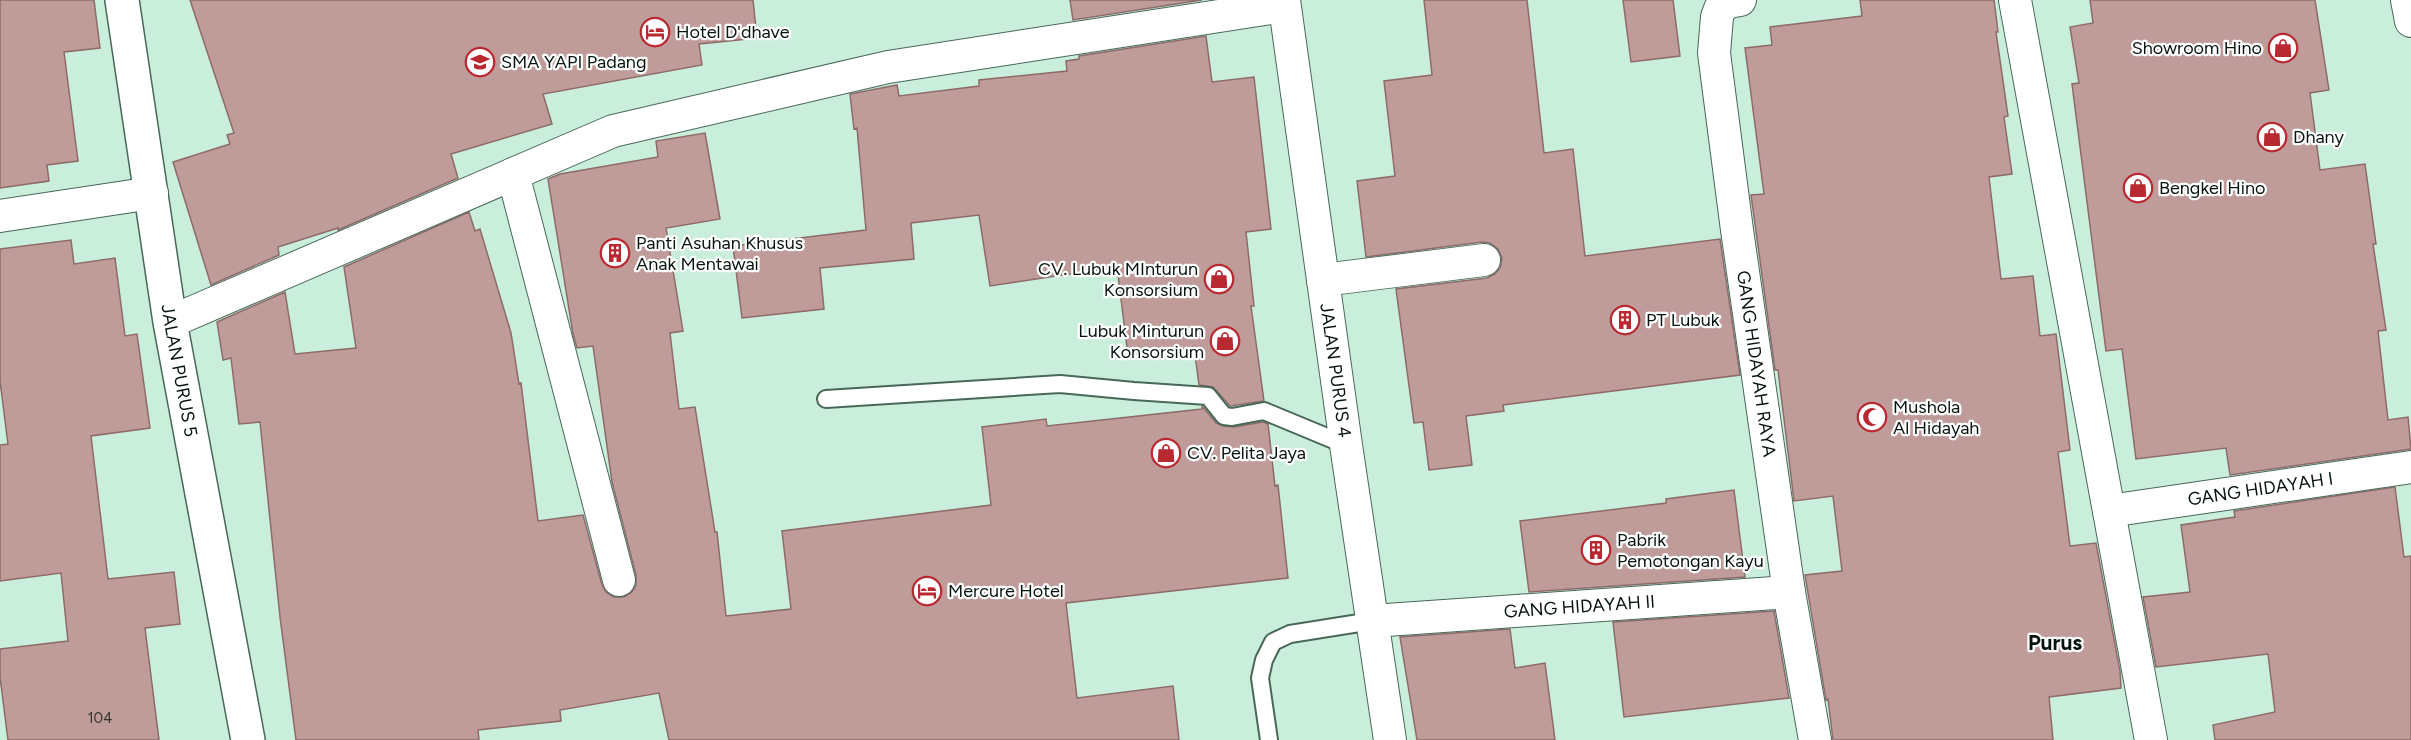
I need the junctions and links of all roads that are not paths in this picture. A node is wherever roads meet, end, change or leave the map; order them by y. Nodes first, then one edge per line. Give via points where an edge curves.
1 (122, 0) edge
2 (1740, 0) edge
3 (2014, 0) edge
4 (2407, 0) edge
5 (1284, 3) edge
6 (2411, 21) edge
7 (513, 174) junction
8 (152, 193) junction
9 (0, 216) edge
10 (1484, 260) dead end
11 (1323, 280) junction
12 (170, 322) junction
13 (826, 399) dead end
14 (1346, 445) junction
15 (2411, 467) edge
16 (2109, 511) junction
17 (619, 580) dead end
18 (1789, 592) junction
19 (1372, 621) junction
20 (248, 740) edge
21 (1269, 740) edge
22 (1390, 740) edge
23 (1815, 740) edge
24 (2151, 740) edge

1 - 8 street, JALAN PURUS 5
2 - 18 street, GANG HIDAYAH RAYA via 1728,2 1720,9 1714,53
3 - 16 street
4 - 6 street
5 - 7 street via 888,67 613,131
5 - 11 street, JALAN PURUS 4
7 - 12 street
7 - 17 street
8 - 9 street
8 - 12 street, JALAN PURUS 5
10 - 11 street
11 - 14 street, JALAN PURUS 4
12 - 20 street, JALAN PURUS 5
13 - 14 lane via 1060,384 1208,396 1224,416 1264,411
14 - 19 street, JALAN PURUS 4
15 - 16 street, GANG HIDAYAH I
16 - 24 street
18 - 19 street, GANG HIDAYAH II
18 - 23 street, GANG HIDAYAH RAYA
19 - 21 lane via 1290,634 1273,642 1260,678
19 - 22 street, JALAN PURUS 4

